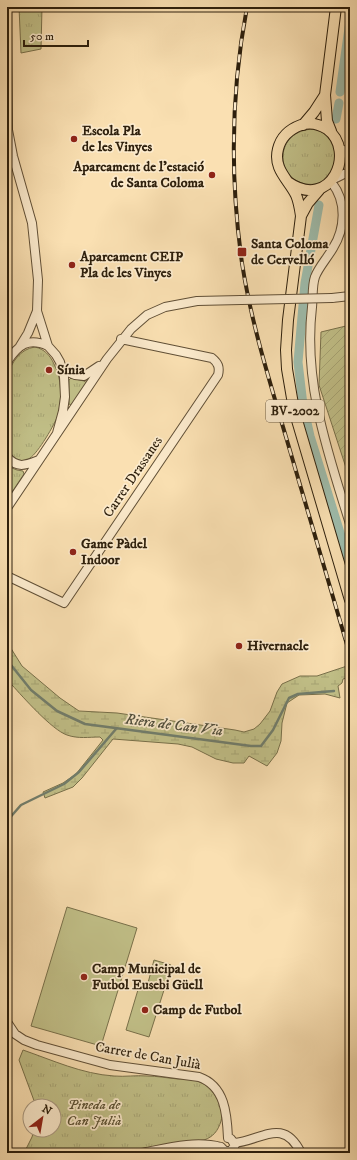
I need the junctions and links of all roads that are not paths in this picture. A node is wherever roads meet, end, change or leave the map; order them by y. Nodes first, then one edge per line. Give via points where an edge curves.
1 (336, 7) edge
2 (7, 30) edge
3 (325, 95) junction
4 (8, 111) edge
5 (303, 125) junction
6 (331, 131) junction
7 (7, 149) edge
8 (346, 154) edge
9 (13, 156) junction
10 (350, 173) edge
11 (334, 180) junction
12 (288, 182) junction
13 (320, 189) junction
14 (301, 216) junction
15 (350, 296) edge
16 (37, 311) junction
17 (121, 339) junction
18 (48, 346) junction
19 (17, 349) junction
20 (106, 360) junction
21 (7, 362) edge
22 (63, 370) junction
23 (57, 433) junction
24 (7, 457) edge
25 (39, 460) junction
26 (7, 508) edge
27 (350, 524) edge
28 (7, 576) edge
29 (350, 600) edge
30 (7, 1022) edge
31 (231, 1141) junction
32 (221, 1146) junction
33 (230, 1152) edge
34 (142, 1153) edge
35 (301, 1153) edge

1 - 3 main road, BV-2002
2 - 4 street
3 - 5 main road, BV-2002
3 - 6 main road, BV-2002 via 327,121
4 - 9 street via 8,130
5 - 6 main road via 318,125
5 - 12 main road, BV-2002 via 287,133 278,146 278,166
6 - 8 main road, BV-2002
7 - 9 street
8 - 11 main road, BV-2002
9 - 16 street via 32,223 38,280
10 - 11 street
11 - 13 main road, BV-2002
11 - 27 street via 343,219 340,235 315,276 310,349 318,415
12 - 13 main road, BV-2002 via 305,190
12 - 14 main road, BV-2002 via 296,196
13 - 14 main road, BV-2002
14 - 29 main road, BV-2002 via 288,320 287,369 294,410
15 - 17 street, bridge via 197,301 165,307 148,316
16 - 18 street
16 - 19 street via 28,334
17 - 20 street
17 - 28 street, Carrer Drassanes via 206,356 212,358 220,370 64,602
18 - 19 street via 32,341
18 - 22 street via 56,355
19 - 21 street
20 - 22 street via 84,376
20 - 23 street
22 - 23 street via 65,398
23 - 25 street
24 - 25 street via 19,465
25 - 26 street
30 - 31 street, Carrer de Can Julià via 16,1034 32,1043 110,1065 203,1078 215,1087 222,1100
31 - 32 street via 222,1140
31 - 33 street via 234,1148
31 - 35 street via 242,1143 266,1134 278,1133 291,1139
32 - 33 street via 225,1152
32 - 34 street via 196,1144

